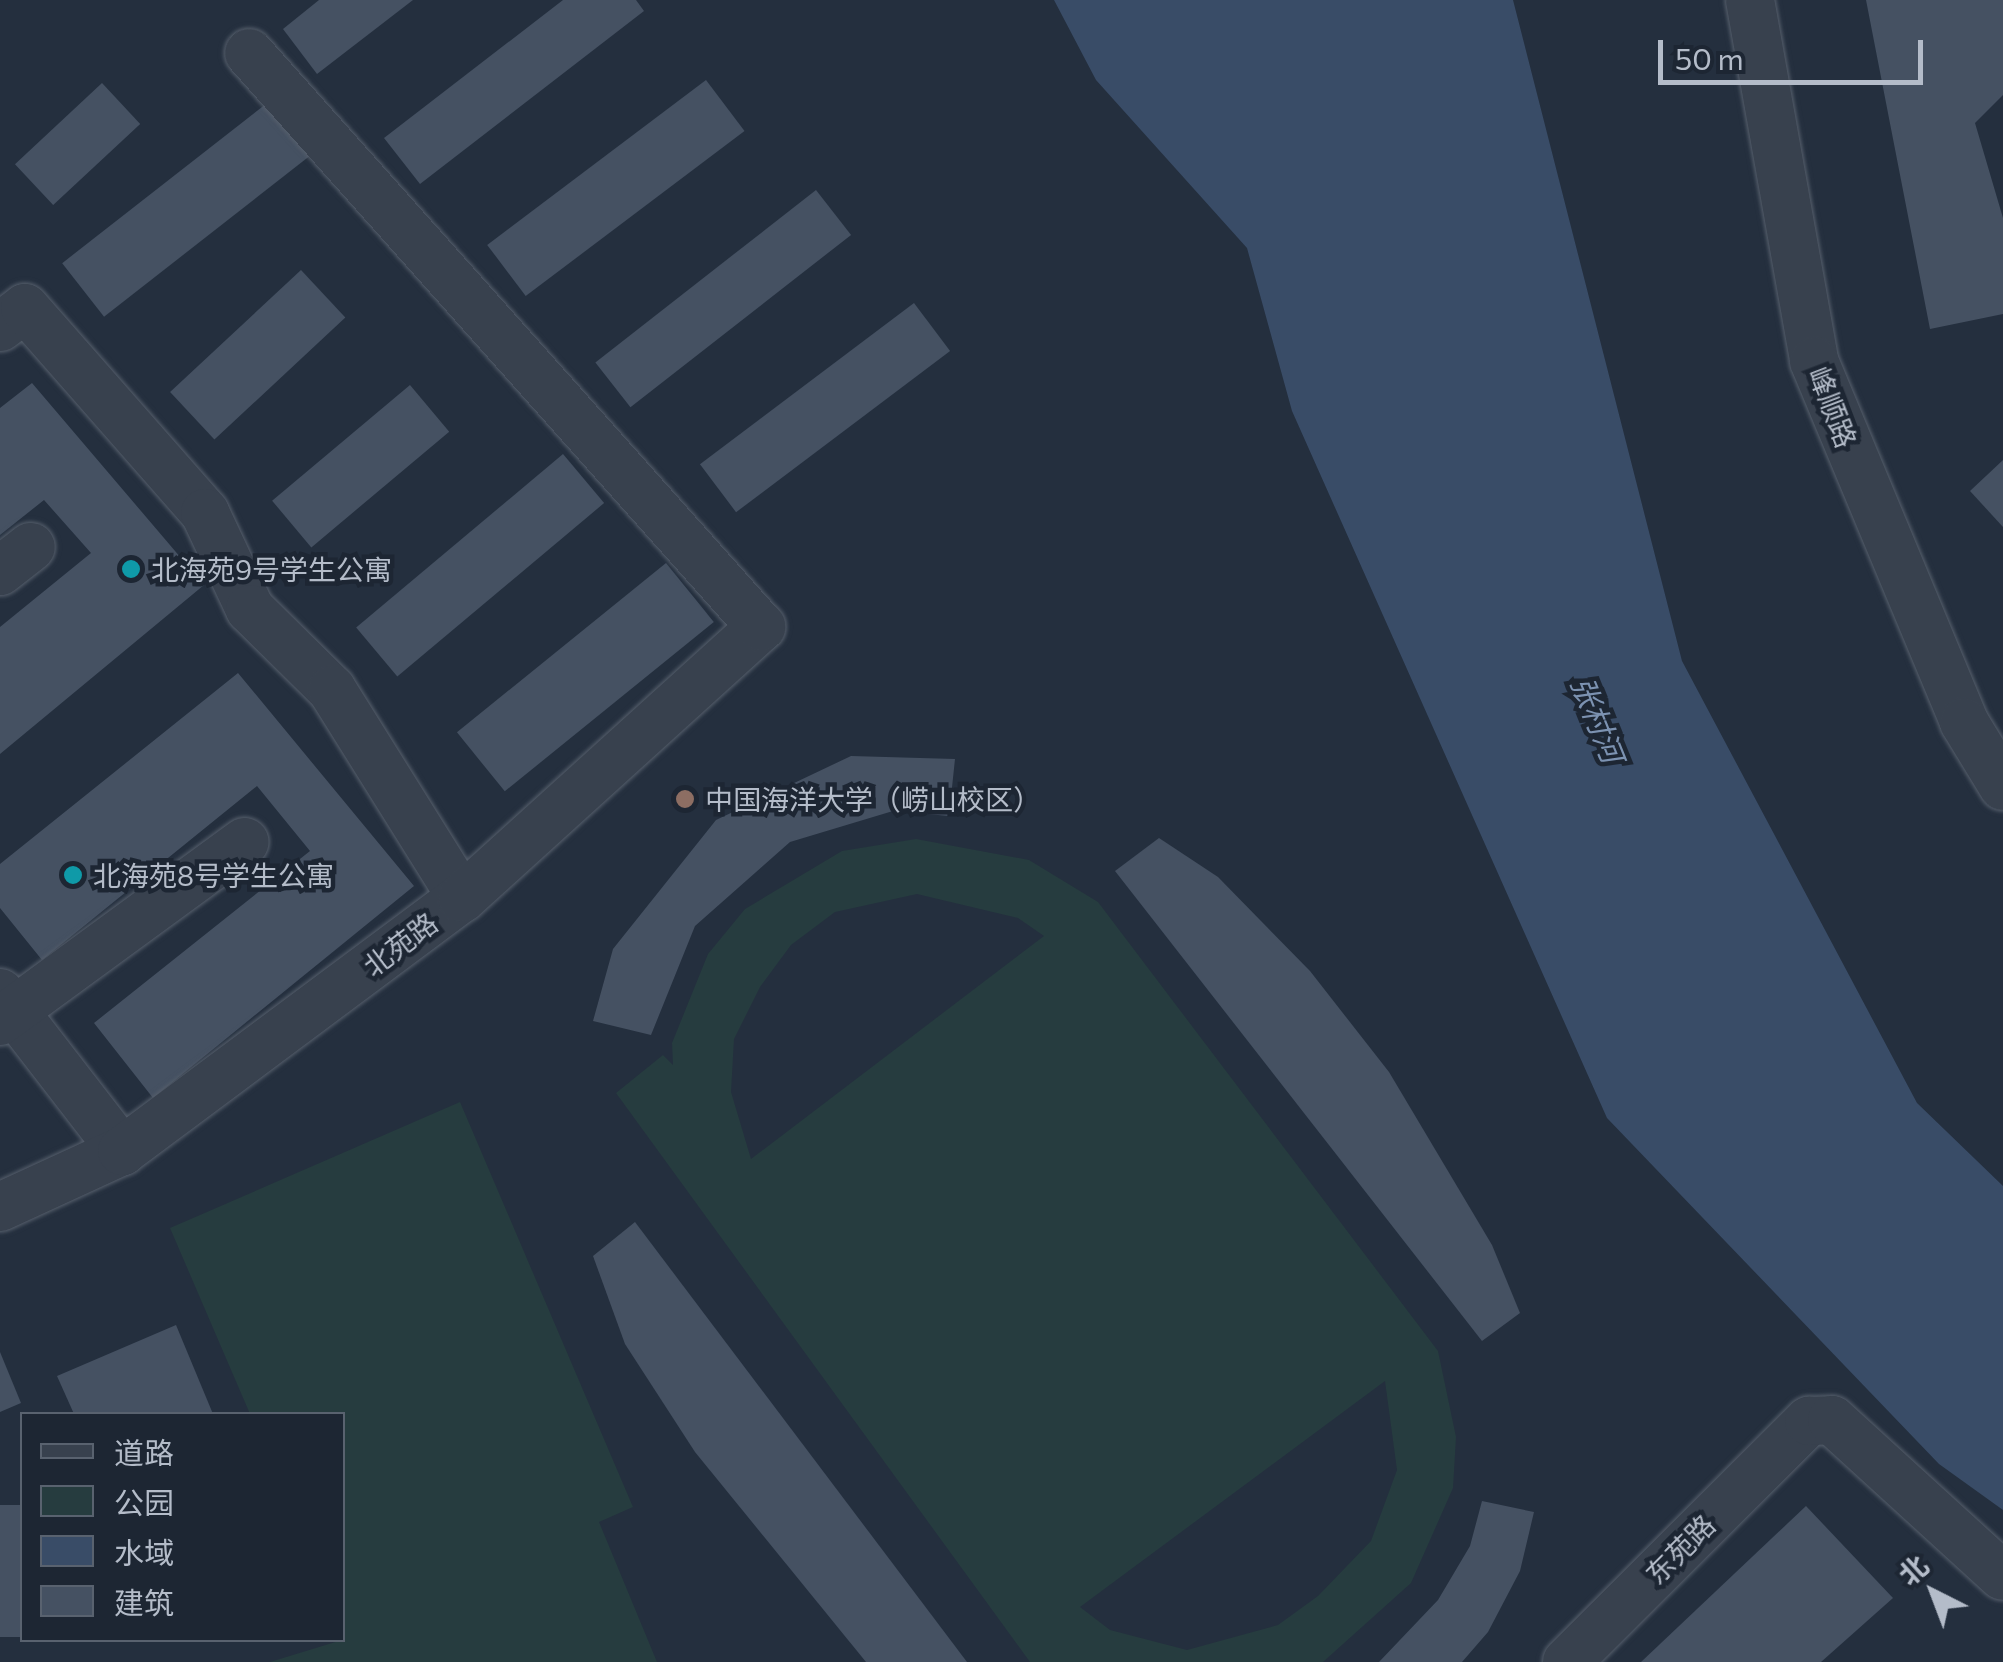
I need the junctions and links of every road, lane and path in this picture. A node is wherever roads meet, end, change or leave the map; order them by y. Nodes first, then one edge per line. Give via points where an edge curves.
1 (1750, 0) edge
2 (249, 53) dead end
3 (0, 326) edge
4 (2003, 786) edge
5 (245, 842) dead end
6 (462, 898) junction
7 (5, 1010) edge
8 (122, 1152) junction
9 (0, 1207) edge
10 (2003, 1576) edge
11 (1567, 1662) edge

1 - 4 street, 峰顺路 via 1814,361 1956,704
2 - 6 street, 北苑路 via 761,627
3 - 6 street via 25,308 205,513 250,609 332,690
5 - 7 street
6 - 8 street, 北苑路
7 - 8 street
8 - 9 street, 北苑路
10 - 11 street, 东苑路 via 1832,1420 1809,1421

